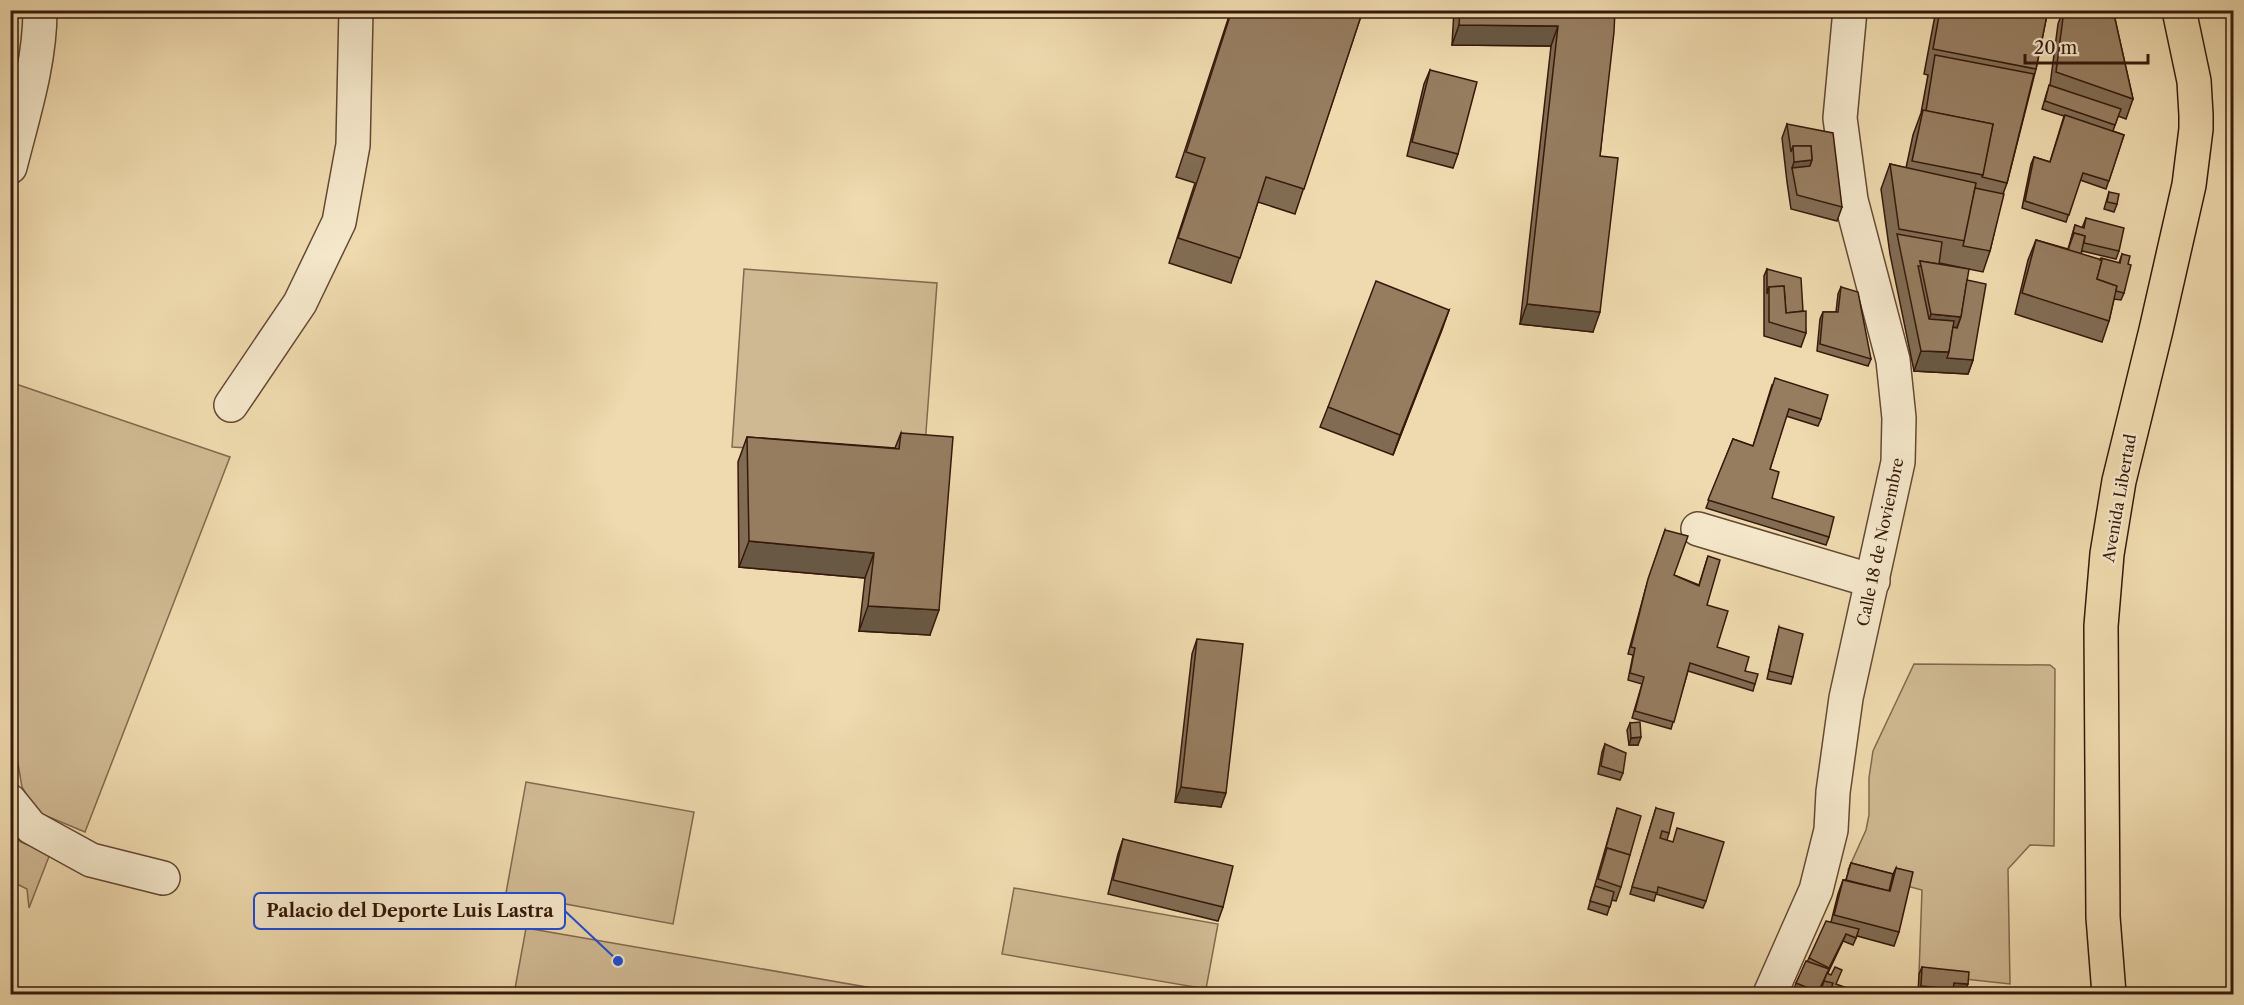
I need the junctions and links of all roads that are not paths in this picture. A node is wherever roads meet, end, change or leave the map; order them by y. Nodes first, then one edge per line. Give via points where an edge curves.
1 (40, 10) edge
2 (356, 10) edge
3 (1850, 10) edge
4 (2179, 10) edge
5 (10, 166) edge
6 (231, 405) dead end
7 (1698, 529) dead end
8 (1873, 581) junction
9 (10, 801) edge
10 (163, 878) dead end
11 (1770, 994) edge
12 (2109, 994) edge

1 - 5 street via 32,78
2 - 6 street via 352,145 339,222 300,303
3 - 8 street, Calle 18 de Noviembre via 1840,118 1851,200 1893,360 1899,418 1898,462
4 - 12 main road, Avenida Libertad via 2196,115 2189,185 2119,481 2101,626 2103,917
7 - 8 street
8 - 11 street, Calle 18 de Noviembre via 1846,698 1829,838 1816,890
9 - 10 street via 31,826 91,860

